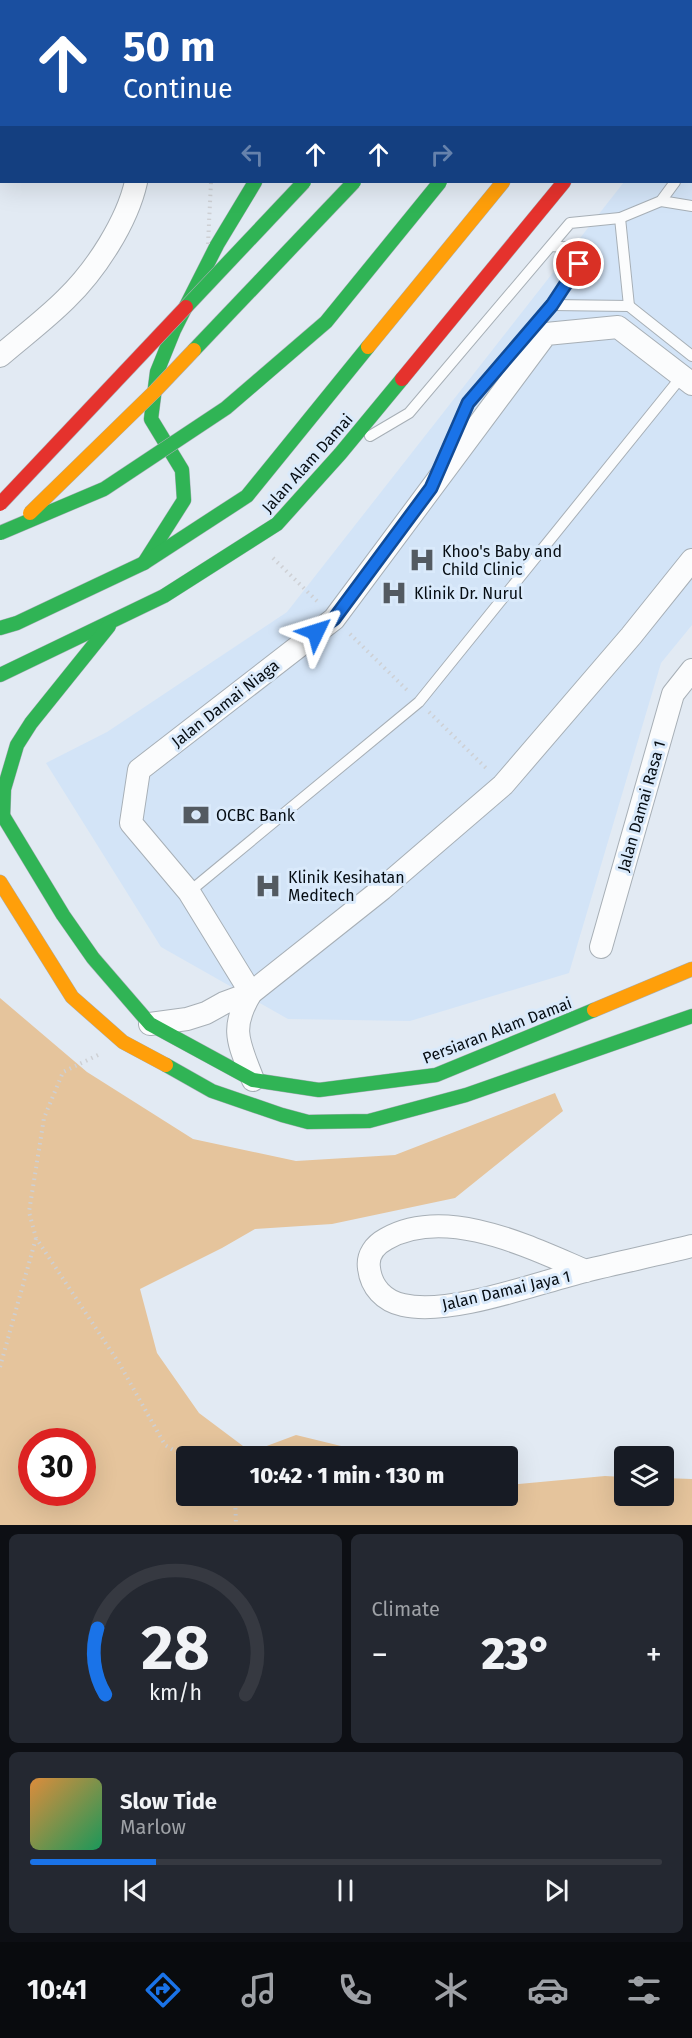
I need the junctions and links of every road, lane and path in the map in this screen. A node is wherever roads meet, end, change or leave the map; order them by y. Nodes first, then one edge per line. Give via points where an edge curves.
1 (136, 183) edge
2 (211, 183) edge
3 (254, 183) edge
4 (303, 183) edge
5 (353, 183) edge
6 (439, 183) edge
7 (503, 183) edge
8 (563, 183) edge
9 (674, 183) edge
10 (661, 201) junction
11 (692, 206) edge
12 (620, 218) junction
13 (552, 246) junction
14 (207, 284) junction
15 (552, 305) junction
16 (629, 306) junction
17 (0, 356) edge
18 (689, 372) edge
19 (340, 454) junction
20 (431, 488) junction
21 (0, 504) edge
22 (0, 533) edge
23 (254, 539) junction
24 (0, 543) edge
25 (692, 560) edge
26 (144, 563) junction
27 (334, 619) junction
28 (0, 620) edge
29 (113, 620) junction
30 (17, 623) junction
31 (0, 628) edge
32 (692, 670) edge
33 (0, 675) edge
34 (1, 814) edge
35 (0, 882) edge
36 (189, 892) junction
37 (601, 947) dead end
38 (692, 969) edge
39 (251, 993) junction
40 (692, 1016) edge
41 (150, 1024) junction
42 (123, 1042) junction
43 (253, 1080) junction
44 (36, 1238) junction
45 (692, 1246) edge
46 (586, 1271) junction
47 (0, 1367) edge
48 (176, 1452) edge
49 (235, 1506) edge
50 (236, 1525) edge

1 - 17 street via 110,246 68,298
2 - 14 path, bridge
3 - 26 main road via 217,245 157,372 151,420 182,470 184,500
4 - 14 main road, bridge
5 - 24 main road, bridge via 156,390
6 - 22 main road, bridge via 326,322 226,408 104,489
7 - 26 main road, Jalan Alam Damai via 247,496
8 - 19 main road, Jalan Alam Damai
9 - 10 lane
10 - 11 lane
10 - 12 lane
12 - 13 lane via 570,223
12 - 16 lane
13 - 15 lane via 572,248 579,264
13 - 19 lane via 409,413
14 - 21 main road, bridge
15 - 16 lane
15 - 20 lane via 468,403
16 - 18 lane
18 - 20 street, Jalan Damai Niaga via 618,327 546,334
18 - 36 lane via 419,702
19 - 23 main road, Jalan Alam Damai via 277,524
20 - 27 street, Jalan Damai Niaga
23 - 27 path
23 - 29 main road, Jalan Alam Damai via 164,596
25 - 39 street via 503,785 382,889
26 - 30 main road, Jalan Alam Damai
27 - 36 street, Jalan Damai Niaga via 139,770 131,823
28 - 30 main road
29 - 33 main road, Jalan Alam Damai
29 - 34 main road via 17,745
30 - 31 main road, Jalan Alam Damai
32 - 37 street, Jalan Damai Rasa 1 via 673,694
34 - 41 main road, Persiaran Alam Damai via 93,958
35 - 42 main road via 72,997
36 - 39 street, Jalan Damai Niaga
38 - 43 main road, Persiaran Alam Damai via 436,1075 319,1090
39 - 41 street via 187,1019
39 - 43 street via 238,1018 237,1031
40 - 42 main road via 466,1095 369,1121 332,1124 282,1115 212,1091
41 - 43 main road, Persiaran Alam Damai
42 - 44 path via 63,1072 59,1081 44,1118 29,1212
44 - 47 path
44 - 48 path via 119,1363 165,1445
45 - 46 street, Jalan Damai Jaya 1
46 - 46 street, Jalan Damai Jaya 1 via 467,1303 430,1308 402,1305 382,1296 370,1280 368,1261 376,1245 395,1234 430,1227 499,1235
49 - 50 path

